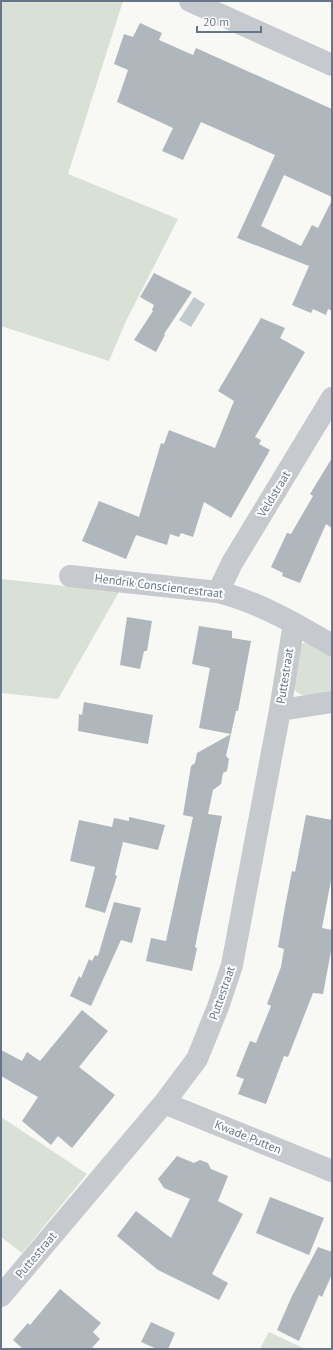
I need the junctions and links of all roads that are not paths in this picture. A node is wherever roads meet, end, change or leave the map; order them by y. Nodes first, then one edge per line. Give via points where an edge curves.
1 (190, 1) edge
2 (332, 65) edge
3 (332, 398) edge
4 (70, 576) dead end
5 (218, 592) junction
6 (294, 623) junction
7 (332, 644) edge
8 (332, 702) edge
9 (280, 710) junction
10 (164, 1103) junction
11 (332, 1171) edge
12 (1, 1296) edge

1 - 2 street
3 - 5 street, Veldstraat via 232,563
4 - 5 street, Hendrik Consciencestraat
5 - 6 street, Hendrik Consciencestraat via 240,597
6 - 7 street, Hendrik Consciencestraat
6 - 9 street, Puttestraat
8 - 9 street
9 - 10 street, Puttestraat via 232,965 197,1059
10 - 11 street, Kwade Putten
10 - 12 street, Puttestraat

